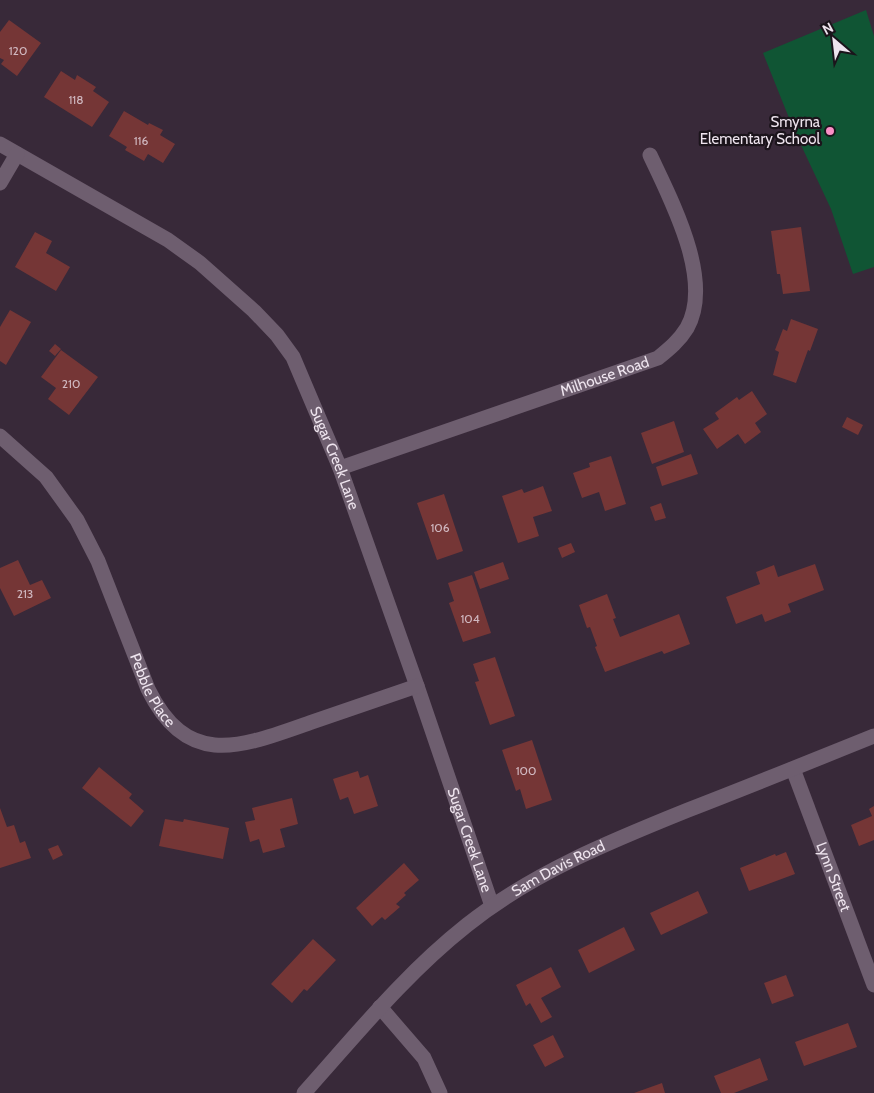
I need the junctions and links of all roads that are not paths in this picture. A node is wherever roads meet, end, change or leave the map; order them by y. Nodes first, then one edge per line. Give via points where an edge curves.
1 (0, 144) edge
2 (17, 154) junction
3 (650, 155) dead end
4 (0, 182) edge
5 (0, 436) edge
6 (340, 468) junction
7 (417, 686) junction
8 (874, 736) edge
9 (793, 769) junction
10 (492, 906) junction
11 (874, 985) edge
12 (380, 1007) junction
13 (304, 1093) edge
14 (440, 1093) edge

1 - 2 street, Sugar Creek Lane
2 - 4 street
2 - 6 street, Sugar Creek Lane via 168,240 254,311 293,357
3 - 6 street, Milhouse Road via 683,230 696,284 694,308 687,327 674,346 658,358
5 - 7 street, Pebble Place via 46,477 77,520 98,561 158,709 172,726 186,736 228,747 261,740
6 - 7 street, Sugar Creek Lane
7 - 10 street, Sugar Creek Lane
8 - 9 street, Sam Davis Road
9 - 10 street, Sam Davis Road via 624,836 542,876
9 - 11 street, Lynn Street
10 - 12 street, Sam Davis Road via 438,948
12 - 13 street, Sam Davis Road
12 - 14 street via 424,1058

